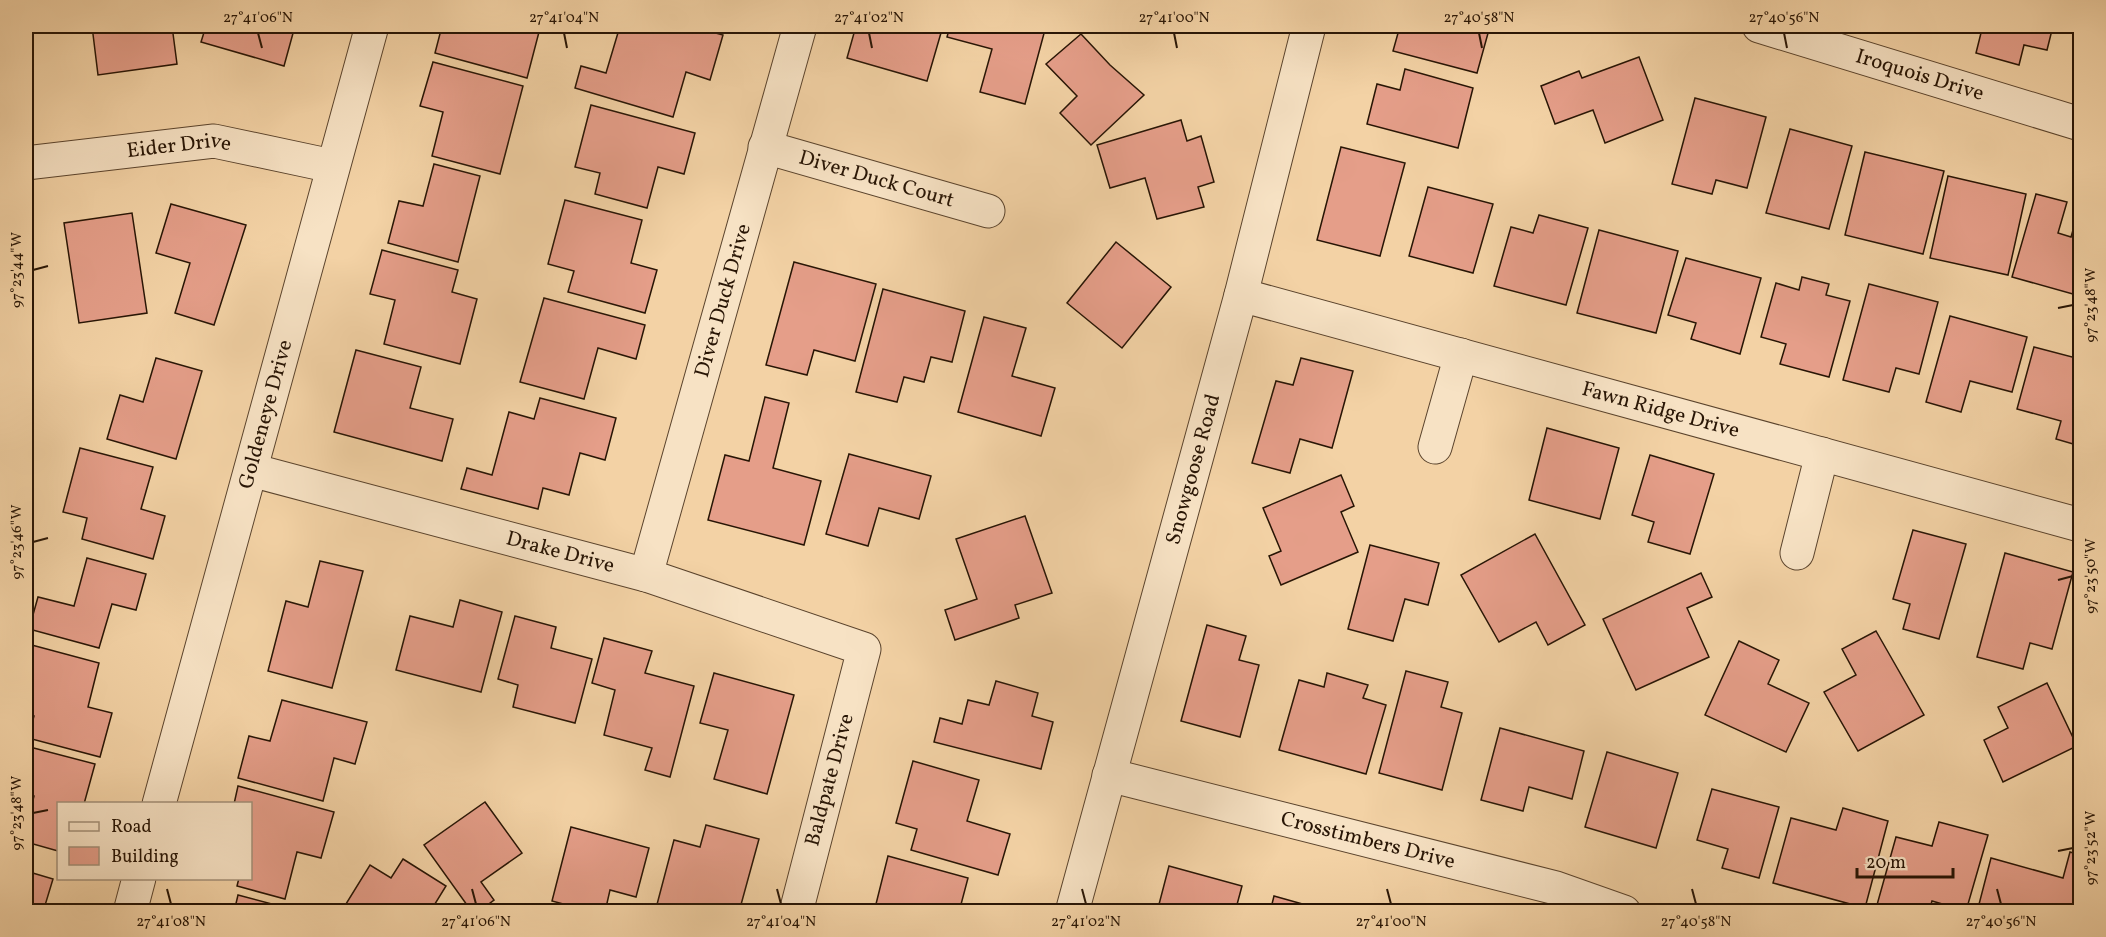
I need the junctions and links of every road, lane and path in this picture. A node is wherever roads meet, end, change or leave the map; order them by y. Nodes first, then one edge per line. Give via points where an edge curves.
1 (372, 26) edge
2 (800, 26) edge
3 (1309, 26) edge
4 (1759, 26) edge
5 (2080, 124) edge
6 (765, 147) junction
7 (26, 163) edge
8 (332, 166) junction
9 (987, 211) dead end
10 (1241, 295) junction
11 (1461, 355) junction
12 (1435, 447) dead end
13 (1822, 454) junction
14 (251, 470) junction
15 (2080, 525) edge
16 (1797, 553) dead end
17 (646, 575) junction
18 (864, 649) joint
19 (1108, 776) junction
20 (160, 802) edge
21 (139, 880) edge
22 (1552, 900) edge
23 (130, 912) edge
24 (796, 912) edge
25 (1072, 912) edge
26 (1624, 912) edge

1 - 8 street, Goldeneye Drive
2 - 6 street, Diver Duck Drive
3 - 10 street, Snowgoose Road
4 - 5 street, Iroquois Drive
6 - 9 street, Diver Duck Court
6 - 17 street, Diver Duck Drive
7 - 8 street, Eider Drive via 214,141
8 - 14 street, Goldeneye Drive
10 - 11 street, Fawn Ridge Drive
10 - 19 street, Snowgoose Road
11 - 12 street
11 - 13 street, Fawn Ridge Drive
13 - 15 street, Fawn Ridge Drive
13 - 16 street
14 - 17 street, Drake Drive
14 - 20 street, Goldeneye Drive
17 - 18 street, Drake Drive
18 - 24 street, Baldpate Drive
19 - 22 street, Crosstimbers Drive
19 - 25 street, Snowgoose Road
21 - 23 street
22 - 26 street, Crosstimbers Drive

